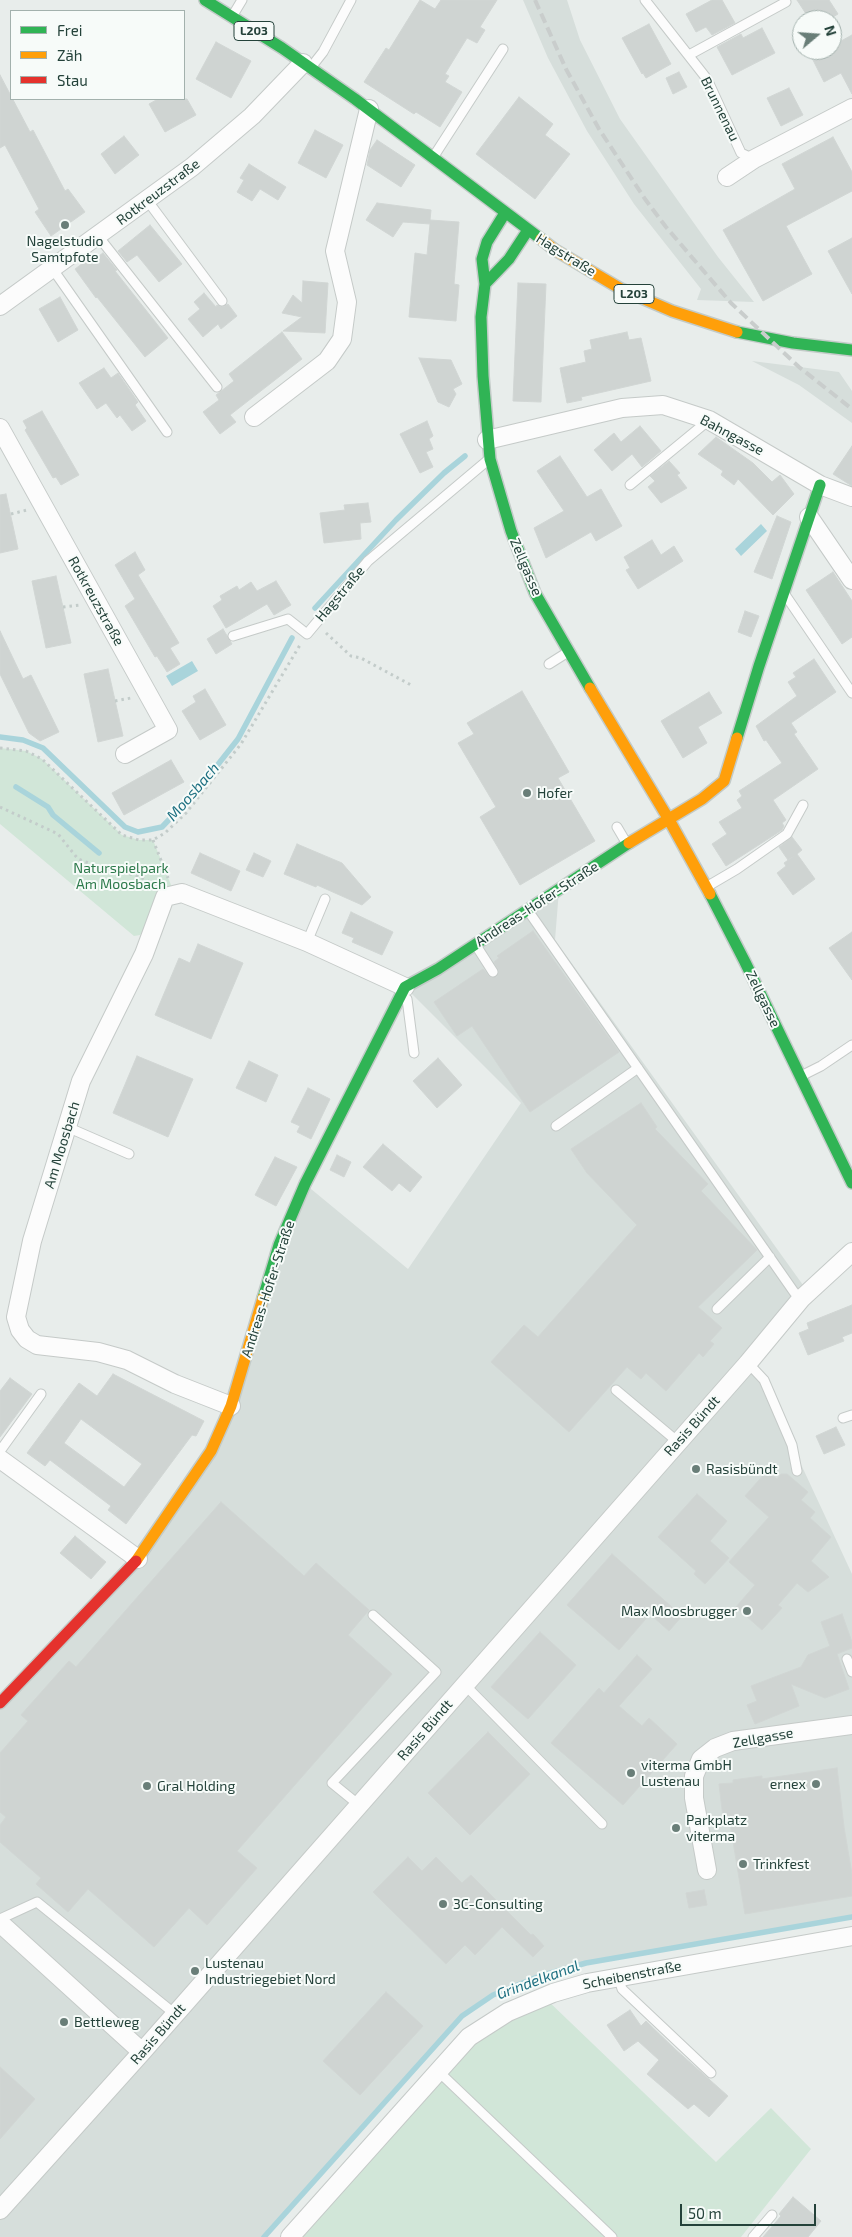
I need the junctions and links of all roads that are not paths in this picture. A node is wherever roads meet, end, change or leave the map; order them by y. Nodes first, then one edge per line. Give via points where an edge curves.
1 (205, 0) edge
2 (242, 0) edge
3 (351, 0) edge
4 (645, 0) edge
5 (786, 2) dead end
6 (232, 17) junction
7 (503, 49) dead end
8 (689, 55) junction
9 (307, 65) junction
10 (852, 108) edge
11 (369, 109) junction
12 (434, 158) junction
13 (754, 159) junction
14 (727, 177) dead end
15 (147, 200) junction
16 (505, 213) junction
17 (528, 230) junction
18 (98, 236) junction
19 (52, 268) junction
20 (485, 284) junction
21 (222, 301) dead end
22 (0, 306) edge
23 (852, 350) edge
24 (217, 387) dead end
25 (254, 417) dead end
26 (709, 420) junction
27 (0, 428) edge
28 (167, 432) dead end
29 (487, 440) junction
30 (490, 459) junction
31 (630, 485) dead end
32 (820, 485) junction
33 (852, 497) edge
34 (809, 517) junction
35 (852, 580) edge
36 (784, 592) junction
37 (233, 636) dead end
38 (568, 652) junction
39 (550, 664) dead end
40 (852, 693) edge
41 (125, 754) dead end
42 (803, 806) dead end
43 (668, 818) junction
44 (617, 827) dead end
45 (627, 844) junction
46 (706, 887) junction
47 (325, 899) dead end
48 (528, 910) junction
49 (307, 942) junction
50 (475, 944) junction
51 (493, 972) dead end
52 (405, 987) junction
53 (852, 1045) edge
54 (414, 1053) dead end
55 (638, 1068) junction
56 (800, 1076) junction
57 (556, 1126) dead end
58 (67, 1127) junction
59 (129, 1154) dead end
60 (852, 1183) edge
61 (852, 1252) edge
62 (770, 1257) junction
63 (801, 1299) junction
64 (717, 1309) dead end
65 (748, 1363) junction
66 (616, 1390) dead end
67 (41, 1394) dead end
68 (231, 1406) junction
69 (678, 1442) junction
70 (0, 1451) edge
71 (0, 1459) edge
72 (797, 1471) dead end
73 (138, 1559) junction
74 (373, 1615) dead end
75 (847, 1659) dead end
76 (852, 1672) edge
77 (465, 1684) junction
78 (1, 1698) edge
79 (852, 1725) edge
80 (359, 1805) junction
81 (602, 1824) dead end
82 (707, 1870) dead end
83 (0, 1919) edge
84 (0, 1923) edge
85 (852, 1936) edge
86 (618, 1976) junction
87 (175, 2014) junction
88 (142, 2052) junction
89 (438, 2072) junction
90 (711, 2072) dead end
91 (0, 2210) edge
92 (772, 2215) dead end
93 (290, 2237) edge
94 (612, 2237) edge
95 (753, 2237) edge

1 - 6 main road, Hagstraße / L203
2 - 6 lane
3 - 9 lane via 324,52
4 - 8 lane, Brunnenau
5 - 8 lane
6 - 9 main road, Hagstraße / L203
7 - 12 lane
8 - 13 lane, Brunnenau via 707,79 742,153
9 - 11 main road, Hagstraße / L203
9 - 15 street, Rotkreuzstraße via 192,167
10 - 13 street
11 - 12 main road, Hagstraße / L203
11 - 25 street via 335,251 347,302 342,338 327,361
12 - 16 main road, Hagstraße / L203
13 - 14 street
15 - 18 street, Rotkreuzstraße
15 - 21 lane
16 - 17 main road, Hagstraße / L203
16 - 20 main road, Zellgasse via 487,242 482,260
17 - 20 main road via 509,259
17 - 23 main road, Hagstraße / L203 via 621,289 672,311 738,332
18 - 19 street, Rotkreuzstraße
18 - 24 lane
19 - 22 street, Rotkreuzstraße
19 - 28 lane
20 - 29 main road, Zellgasse via 481,317
26 - 29 street, Bahngasse via 664,405 622,408
26 - 31 lane
26 - 32 street, Bahngasse
27 - 41 street, Rotkreuzstraße via 168,730
29 - 30 main road, Zellgasse
30 - 37 lane, Hagstraße via 368,561 307,634 288,619
30 - 38 main road, Zellgasse via 510,531 535,593
32 - 33 street, Bahngasse
32 - 34 main road
34 - 35 street
34 - 36 main road
36 - 40 lane
36 - 43 main road via 724,780 702,799
38 - 39 lane
38 - 43 main road, Zellgasse
42 - 46 lane via 787,834
43 - 45 main road, Andreas-Hofer-Straße
43 - 46 main road, Zellgasse
44 - 45 lane
45 - 48 main road, Andreas-Hofer-Straße
46 - 56 main road, Zellgasse
47 - 49 lane
48 - 50 main road, Andreas-Hofer-Straße
48 - 55 lane
49 - 52 street
49 - 58 street, Am Moosbach via 182,893 170,896 81,1081
50 - 51 lane
50 - 52 main road, Andreas-Hofer-Straße
52 - 54 lane
52 - 68 main road, Andreas-Hofer-Straße via 305,1184 280,1245
53 - 56 lane
55 - 57 lane
55 - 62 lane
56 - 60 main road, Zellgasse
58 - 59 lane
58 - 68 street, Am Moosbach via 32,1241 16,1317 20,1330 27,1340 37,1345 98,1352 127,1360 175,1384
61 - 63 street, Rasis Bündt
62 - 63 lane
62 - 64 lane
63 - 65 street, Rasis Bündt
65 - 69 street, Rasis Bündt
65 - 72 lane via 764,1380 792,1445
66 - 69 lane
67 - 70 lane
68 - 73 main road, Andreas-Hofer-Straße via 211,1451
69 - 77 street, Rasis Bündt
71 - 73 street
73 - 78 main road, Andreas-Hofer-Straße
74 - 80 lane via 436,1672 332,1783
75 - 76 lane
77 - 80 street, Rasis Bündt
77 - 81 lane
79 - 82 street, Zellgasse via 733,1741 715,1748 701,1759 694,1776 694,1798
80 - 87 street, Rasis Bündt
83 - 87 lane via 37,1902
84 - 88 street
85 - 86 street, Scheibenstraße
86 - 89 street, Scheibenstraße via 553,1993 508,2012 469,2038
86 - 90 lane via 622,1989
87 - 88 street, Rasis Bündt
88 - 91 street, Rasis Bündt
89 - 93 street, Scheibenstraße
89 - 94 lane
92 - 95 lane

